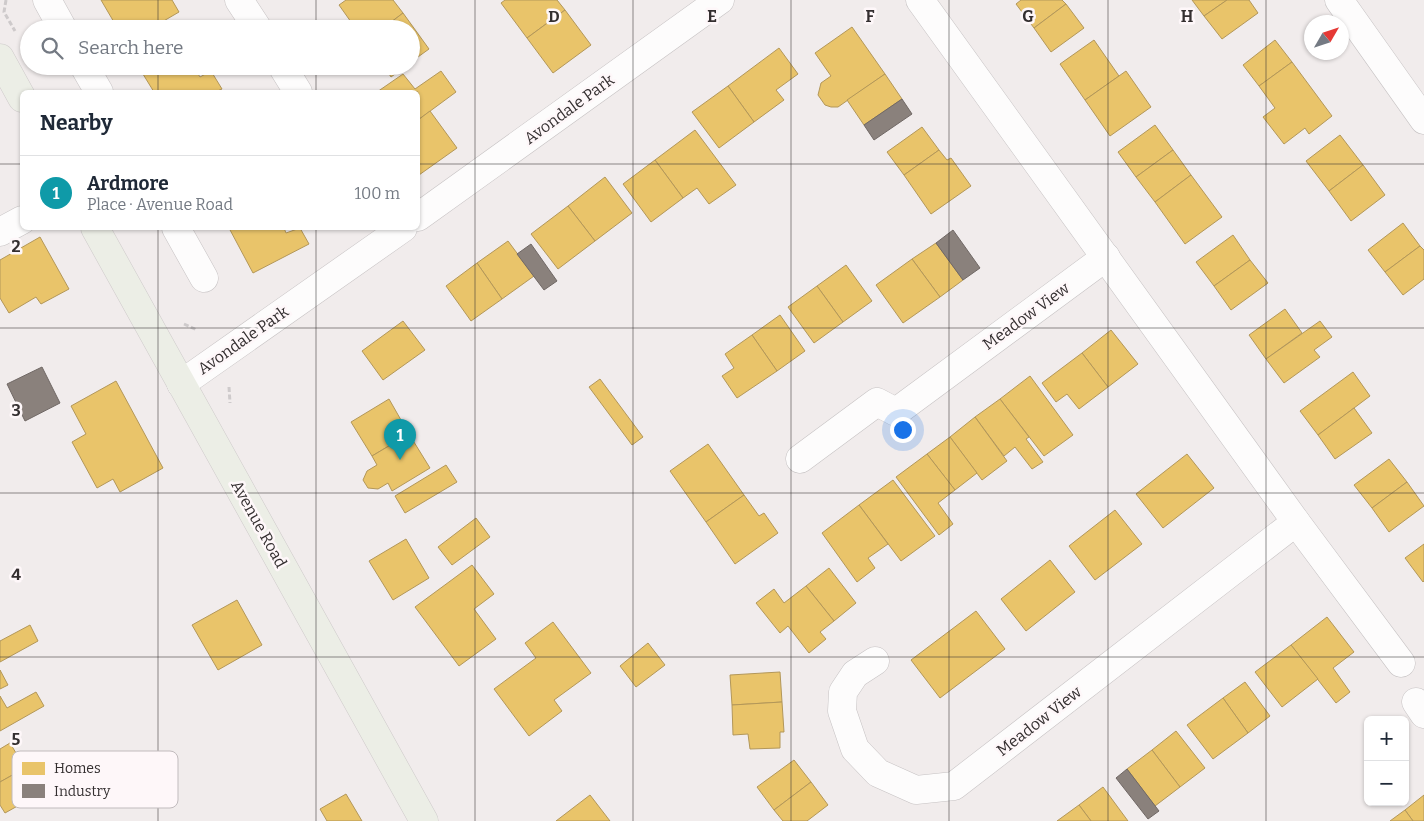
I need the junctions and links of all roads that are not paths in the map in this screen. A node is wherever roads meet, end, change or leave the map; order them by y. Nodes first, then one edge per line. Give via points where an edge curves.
1 (46, 0) edge
2 (239, 0) edge
3 (720, 0) edge
4 (920, 0) edge
5 (1339, 0) edge
6 (58, 20) edge
7 (252, 20) edge
8 (0, 58) edge
9 (89, 75) edge
10 (288, 75) edge
11 (98, 90) edge
12 (297, 90) edge
13 (20, 94) edge
14 (1424, 120) edge
15 (420, 216) edge
16 (20, 221) edge
17 (96, 230) edge
18 (177, 230) edge
19 (400, 230) edge
20 (0, 232) edge
21 (1106, 257) junction
22 (204, 278) dead end
23 (181, 384) junction
24 (800, 460) dead end
25 (1296, 522) junction
26 (875, 661) dead end
27 (1401, 663) dead end
28 (424, 821) edge

1 - 6 street
2 - 7 street
3 - 15 street, Avondale Park
4 - 21 street
5 - 14 street
8 - 13 main road
9 - 11 street
10 - 12 street
16 - 20 street
17 - 23 main road, Avenue Road
18 - 22 street
19 - 23 street, Avondale Park
21 - 24 street, Meadow View via 896,412 877,402
21 - 25 street
23 - 28 main road, Avenue Road
25 - 26 street, Meadow View via 954,786 916,790 878,773 855,749 842,711 843,692 855,674
25 - 27 street

